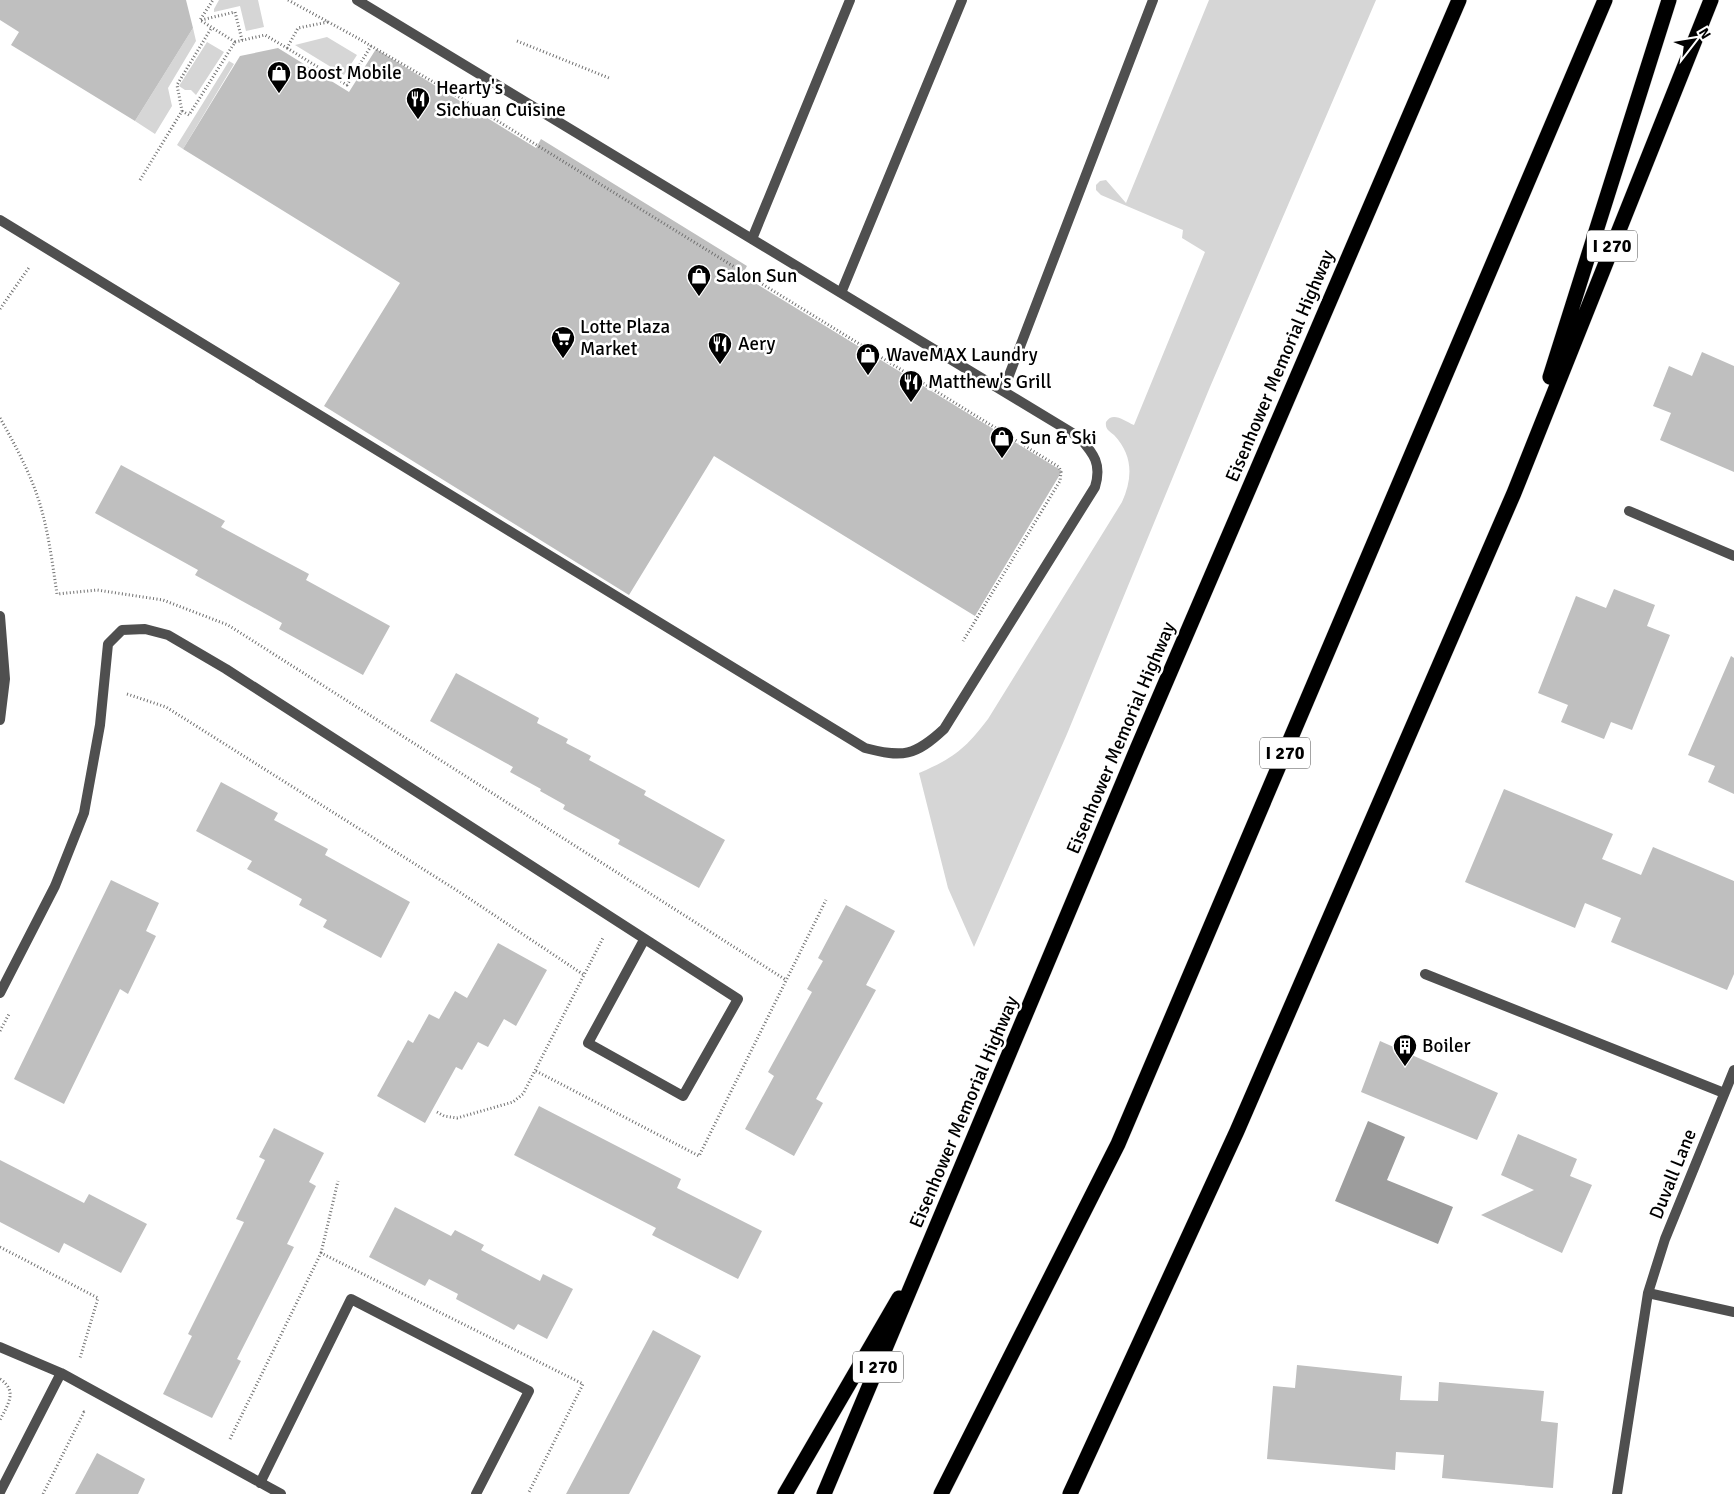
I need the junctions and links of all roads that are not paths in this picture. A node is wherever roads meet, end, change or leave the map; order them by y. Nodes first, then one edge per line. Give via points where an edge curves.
1 (357, 0) edge
2 (850, 0) edge
3 (962, 0) edge
4 (1153, 0) edge
5 (1459, 0) edge
6 (1605, 0) edge
7 (1669, 0) edge
8 (1710, 0) edge
9 (0, 220) edge
10 (752, 239) junction
11 (841, 294) junction
12 (1002, 391) junction
13 (1514, 493) junction
14 (1629, 511) dead end
15 (1734, 556) edge
16 (0, 616) edge
17 (0, 720) edge
18 (644, 940) junction
19 (1425, 974) dead end
20 (0, 993) edge
21 (1734, 1070) edge
22 (1724, 1093) junction
23 (932, 1240) junction
24 (1648, 1293) junction
25 (1734, 1312) edge
26 (0, 1347) edge
27 (61, 1373) junction
28 (260, 1482) junction
29 (0, 1492) edge
30 (281, 1494) edge
31 (476, 1494) edge
32 (786, 1494) edge
33 (824, 1494) edge
34 (941, 1494) edge
35 (1070, 1494) edge
36 (1617, 1494) edge

1 - 10 street
2 - 10 street
3 - 11 street
4 - 12 street
5 - 23 highway, Eisenhower Memorial Highway / I 270 via 1137,749
6 - 34 highway, I 270 via 1118,1144
7 - 13 highway
8 - 13 highway, I 270
9 - 12 street via 865,748 889,754 908,753 930,742 944,729 1098,477 1094,457 1079,437
10 - 11 street
11 - 12 street
13 - 35 highway, I 270 via 1236,1131
14 - 15 street
16 - 17 street via 5,679
18 - 18 street via 738,999 683,1096 588,1043
18 - 20 street via 218,664 168,635 145,629 122,630 108,644 100,725 84,813 55,886
19 - 22 street
21 - 22 street, Duvall Lane
22 - 24 street, Duvall Lane via 1665,1239
23 - 32 highway
23 - 33 highway, Eisenhower Memorial Highway / I 270
24 - 25 street
24 - 36 street, Duvall Lane
26 - 27 street
27 - 28 street
27 - 29 street
28 - 30 street
28 - 31 street via 351,1299 529,1391

